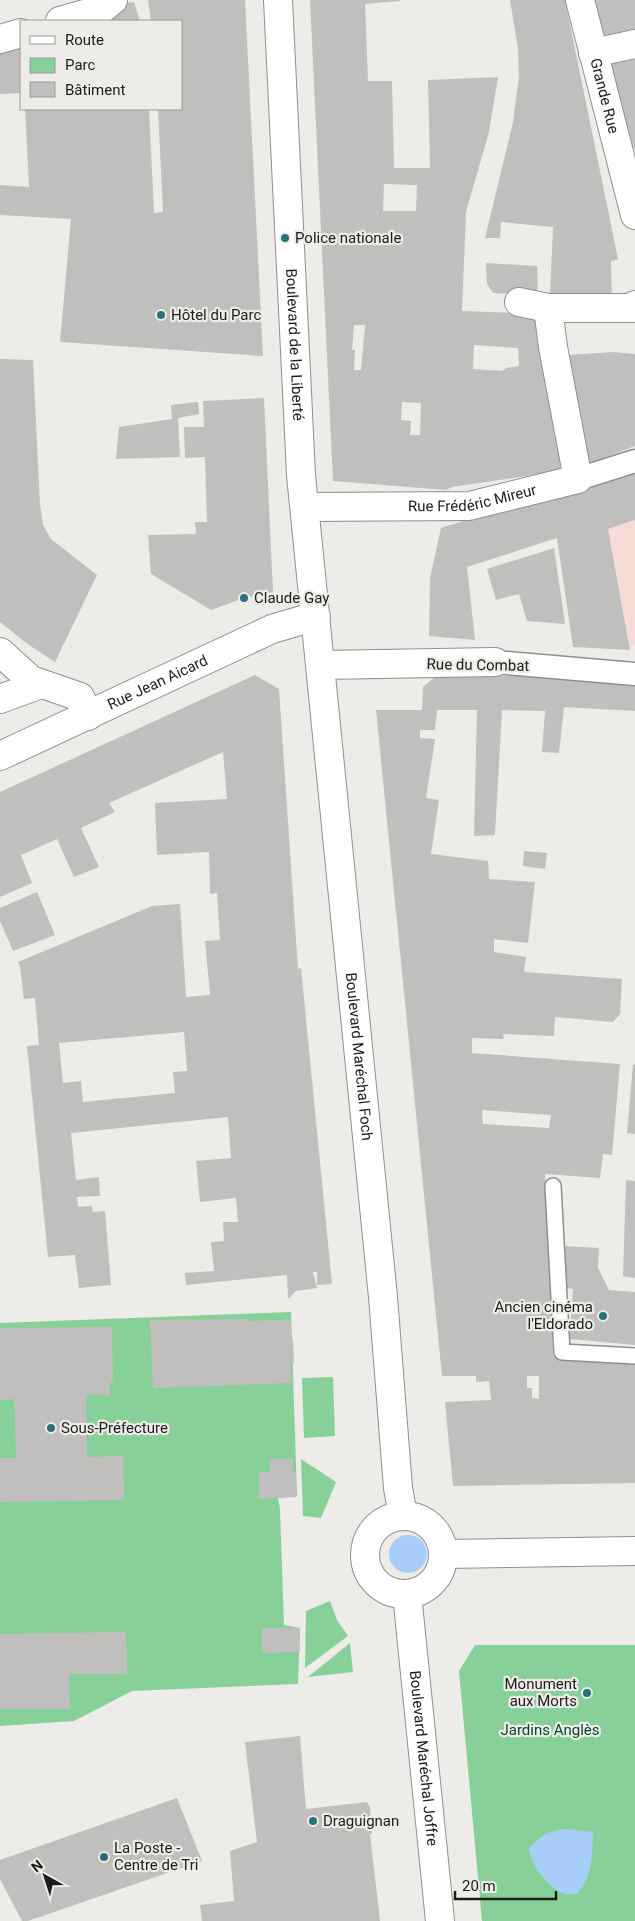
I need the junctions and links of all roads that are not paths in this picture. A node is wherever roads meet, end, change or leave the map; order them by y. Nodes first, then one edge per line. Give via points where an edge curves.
1 (113, 0) edge
2 (278, 0) edge
3 (580, 0) edge
4 (64, 20) edge
5 (20, 33) edge
6 (0, 39) edge
7 (635, 44) edge
8 (593, 53) junction
9 (631, 185) edge
10 (635, 215) edge
11 (519, 302) dead end
12 (635, 307) edge
13 (548, 308) junction
14 (635, 462) edge
15 (578, 479) junction
16 (305, 507) junction
17 (316, 607) junction
18 (0, 652) edge
19 (495, 662) joint
20 (321, 665) junction
21 (635, 674) edge
22 (41, 684) junction
23 (0, 699) edge
24 (88, 716) junction
25 (0, 756) edge
26 (553, 1186) dead end
27 (635, 1356) edge
28 (403, 1516) junction
29 (635, 1551) edge
30 (444, 1554) junction
31 (407, 1594) junction
32 (440, 1921) edge

1 - 4 main road via 102,9
2 - 16 main road, Boulevard de la Liberté
3 - 8 main road, Grande Rue
5 - 6 main road
7 - 8 main road
8 - 9 main road, Grande Rue
9 - 10 main road, Grande Rue
11 - 13 main road
12 - 13 main road
13 - 15 main road
14 - 15 street, Rue Frédéric Mireur
15 - 16 main road, Rue Frédéric Mireur via 469,506
16 - 17 main road, Boulevard de la Liberté
17 - 20 main road, Boulevard Maréchal Foch
17 - 24 main road, Rue Jean Aicard
18 - 22 main road via 31,680
19 - 20 main road, Rue du Combat
19 - 21 street, Rue du Combat
20 - 28 main road, Boulevard Maréchal Foch
22 - 23 main road
22 - 24 main road via 80,697
24 - 25 main road, Rue Jean Aicard
26 - 27 lane via 562,1352
28 - 30 main road via 427,1523 441,1542
28 - 31 main road via 388,1520 376,1529 368,1542 365,1557 369,1572 378,1584 391,1592
29 - 30 main road
30 - 31 main road via 441,1569 433,1582
31 - 32 main road, Boulevard Maréchal Joffre

